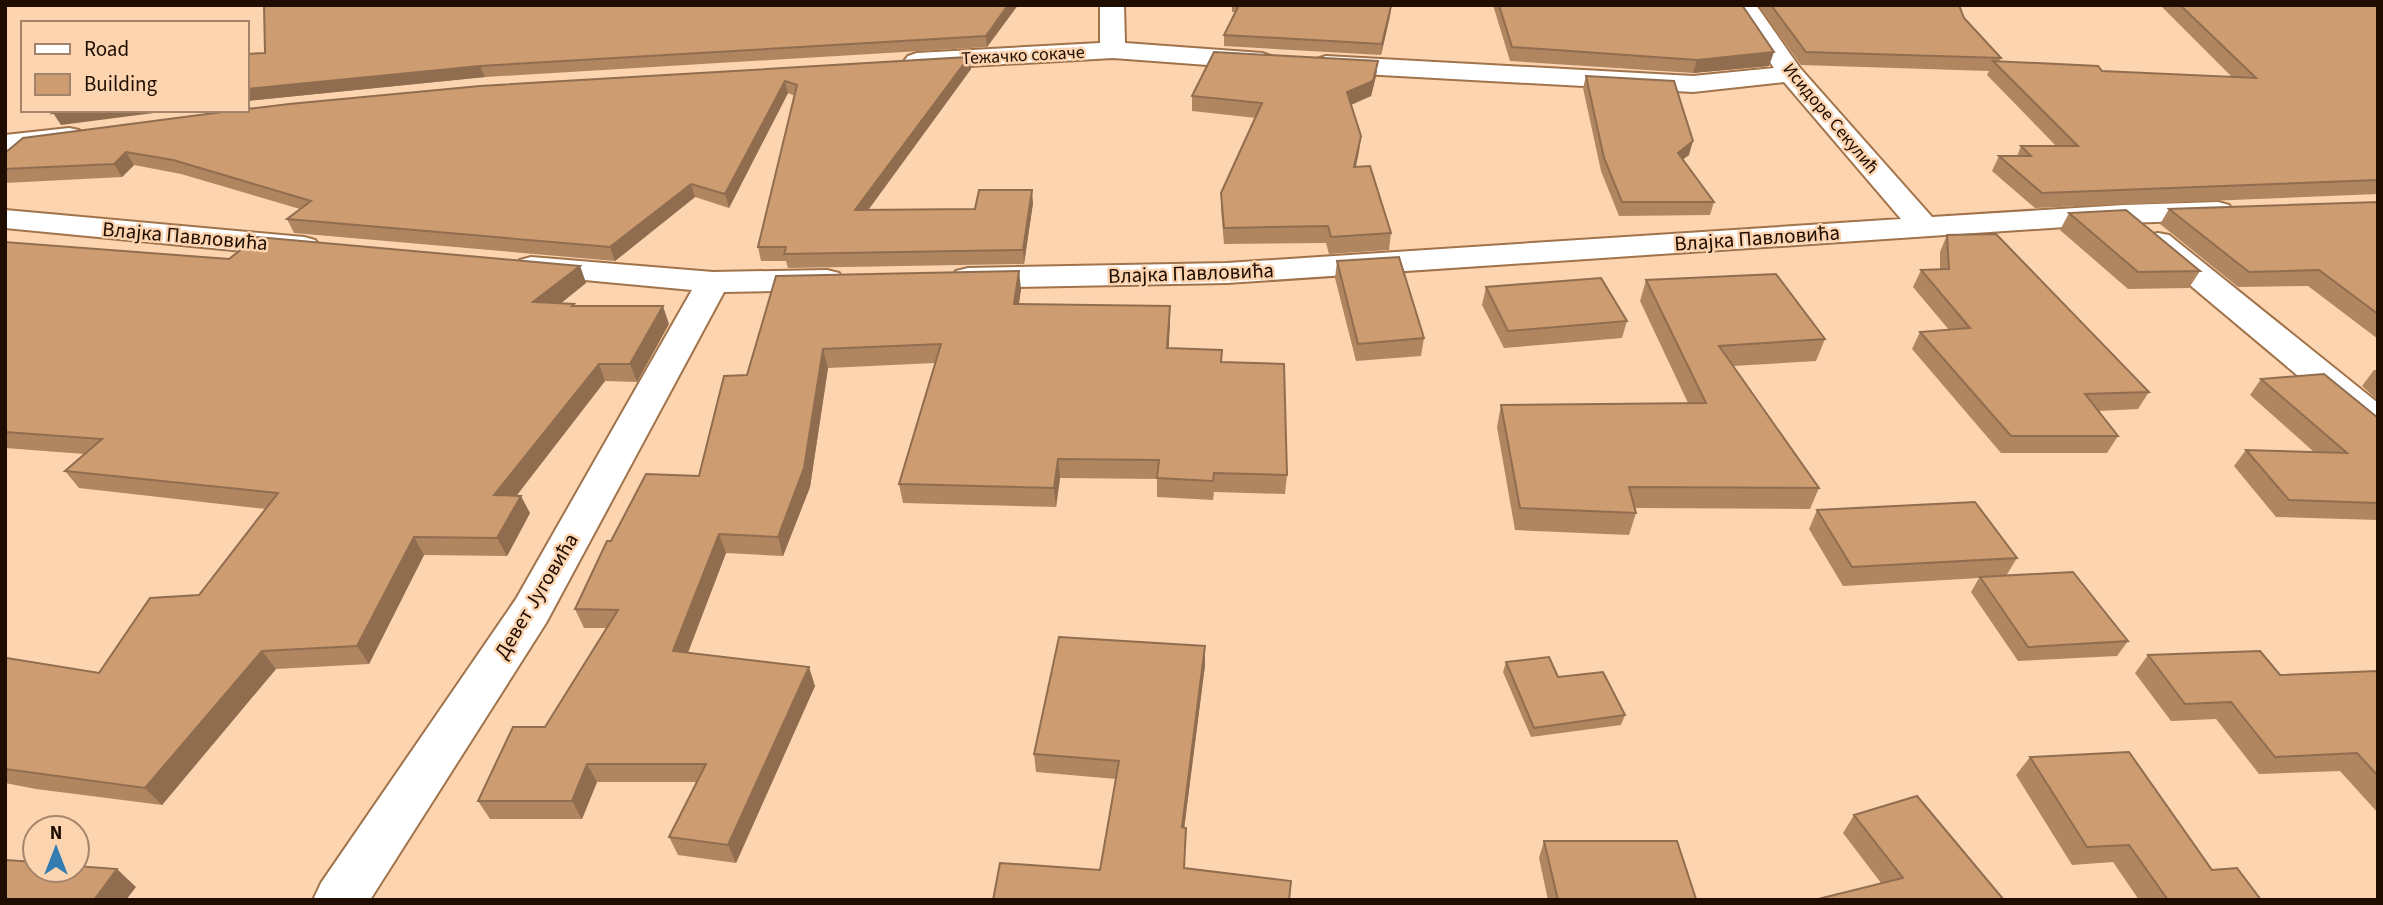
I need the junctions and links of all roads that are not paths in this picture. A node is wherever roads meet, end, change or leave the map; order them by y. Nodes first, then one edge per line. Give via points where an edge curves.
1 (1112, 5) edge
2 (1744, 5) edge
3 (1114, 50) junction
4 (888, 63) edge
5 (1791, 74) junction
6 (88, 133) edge
7 (5, 144) edge
8 (2244, 210) edge
9 (2124, 214) junction
10 (5, 219) edge
11 (1924, 227) junction
12 (336, 250) edge
13 (498, 264) edge
14 (935, 278) edge
15 (852, 279) edge
16 (713, 282) junction
17 (2378, 423) edge
18 (340, 900) edge

1 - 3 street
2 - 5 street, Исидоре Секулић
3 - 4 street, Тежачко сокаче
3 - 5 street, Тежачко сокаче via 1693,84
5 - 11 street, Исидоре Секулић
6 - 7 street
8 - 9 street, Влајка Павловића
9 - 11 street, Влајка Павловића
9 - 17 street
10 - 12 street, Влајка Павловића
11 - 14 street, Влајка Павловића via 1227,274
13 - 16 street
15 - 16 street
16 - 18 street, Девет Југовића via 531,611

